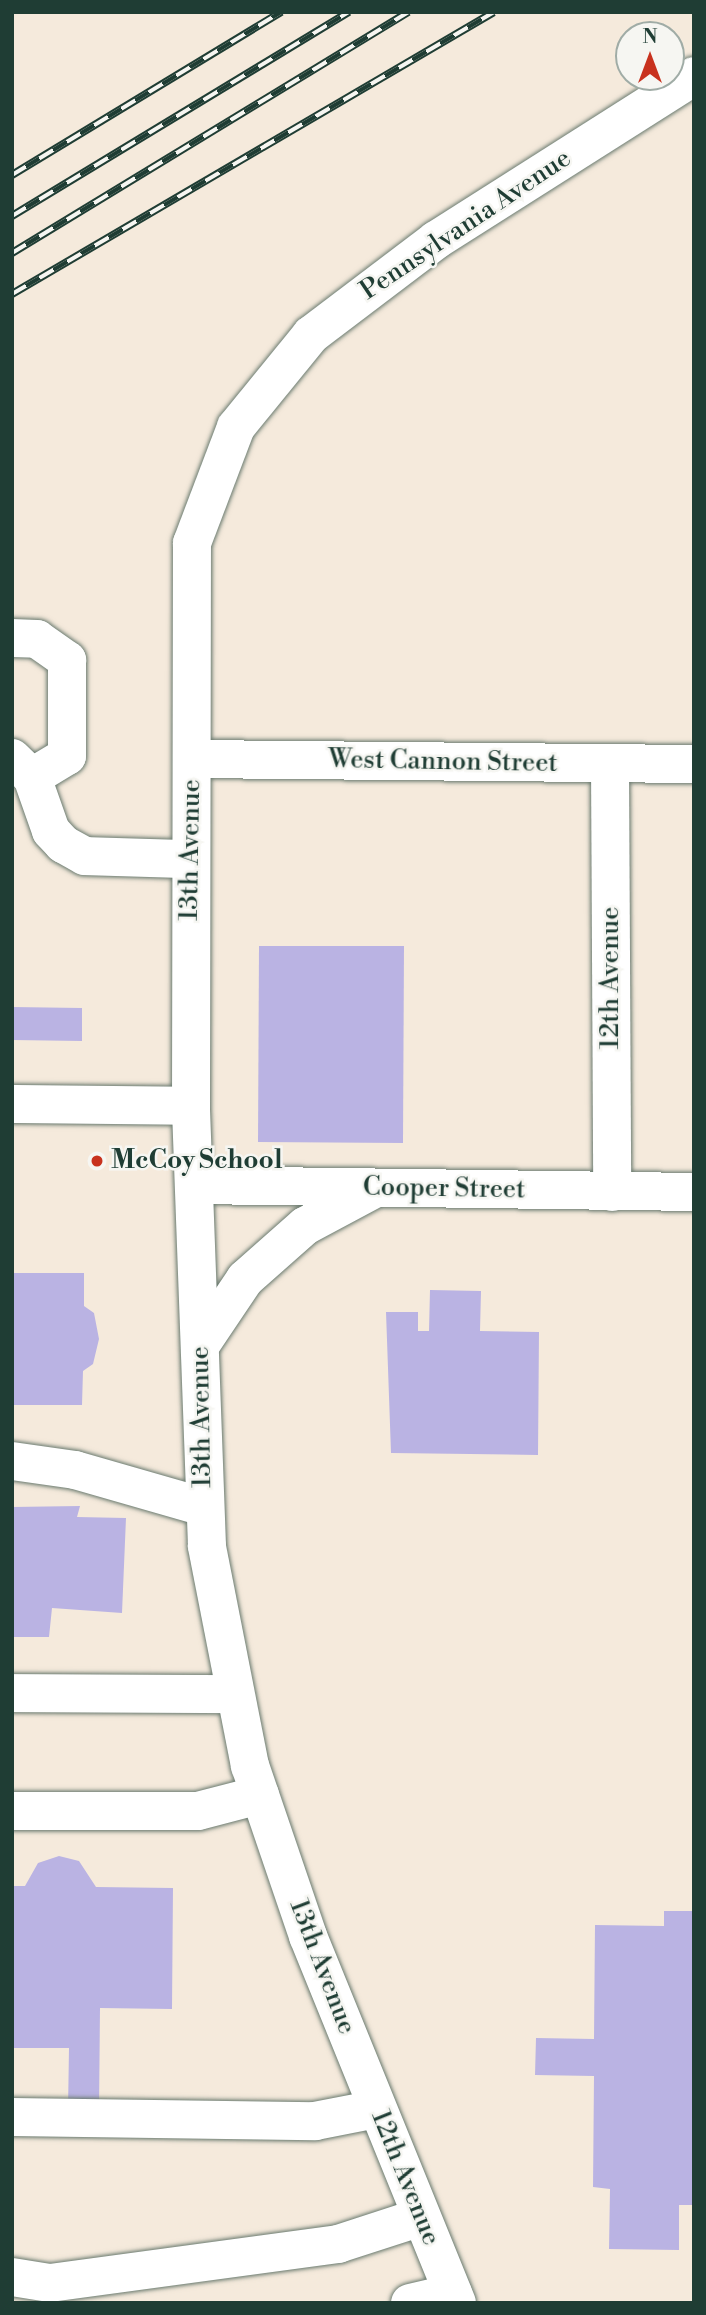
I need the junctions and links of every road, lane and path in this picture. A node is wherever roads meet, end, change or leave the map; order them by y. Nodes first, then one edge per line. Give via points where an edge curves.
1 (694, 76) edge
2 (12, 638) edge
3 (192, 760) junction
4 (610, 764) junction
5 (694, 764) edge
6 (22, 767) edge
7 (189, 859) junction
8 (12, 1104) edge
9 (191, 1106) junction
10 (195, 1185) junction
11 (376, 1188) junction
12 (612, 1192) junction
13 (694, 1192) edge
14 (200, 1346) junction
15 (12, 1461) edge
16 (204, 1507) junction
17 (12, 1693) edge
18 (234, 1694) junction
19 (260, 1795) junction
20 (12, 1811) edge
21 (354, 2052) joint
22 (376, 2109) junction
23 (12, 2117) edge
24 (421, 2217) junction
25 (12, 2277) edge
26 (53, 2293) edge
27 (455, 2298) edge
28 (410, 2303) edge

1 - 3 street, Pennsylvania Avenue via 436,240 311,335 236,427 192,542
2 - 6 street via 37,639 67,660 67,756
3 - 4 street, West Cannon Street
3 - 7 street, 13th Avenue
4 - 5 street, West Cannon Street
4 - 12 street, 12th Avenue
6 - 7 street via 51,831 85,856
7 - 9 street, 13th Avenue
8 - 9 street
9 - 10 street, 13th Avenue
10 - 11 street, Cooper Street
10 - 14 street, 13th Avenue
11 - 12 street, Cooper Street
11 - 14 street via 305,1226 246,1279
12 - 13 street, Cooper Street
14 - 16 street, 13th Avenue
15 - 16 street via 75,1470
16 - 18 street, 13th Avenue
17 - 18 street
18 - 19 street, 13th Avenue
19 - 20 street via 198,1811
19 - 21 street, 13th Avenue
21 - 22 street, 12th Avenue
22 - 23 street via 315,2121
22 - 24 street, 12th Avenue
24 - 26 street via 338,2244
24 - 27 street, 12th Avenue
25 - 26 street
27 - 28 street

